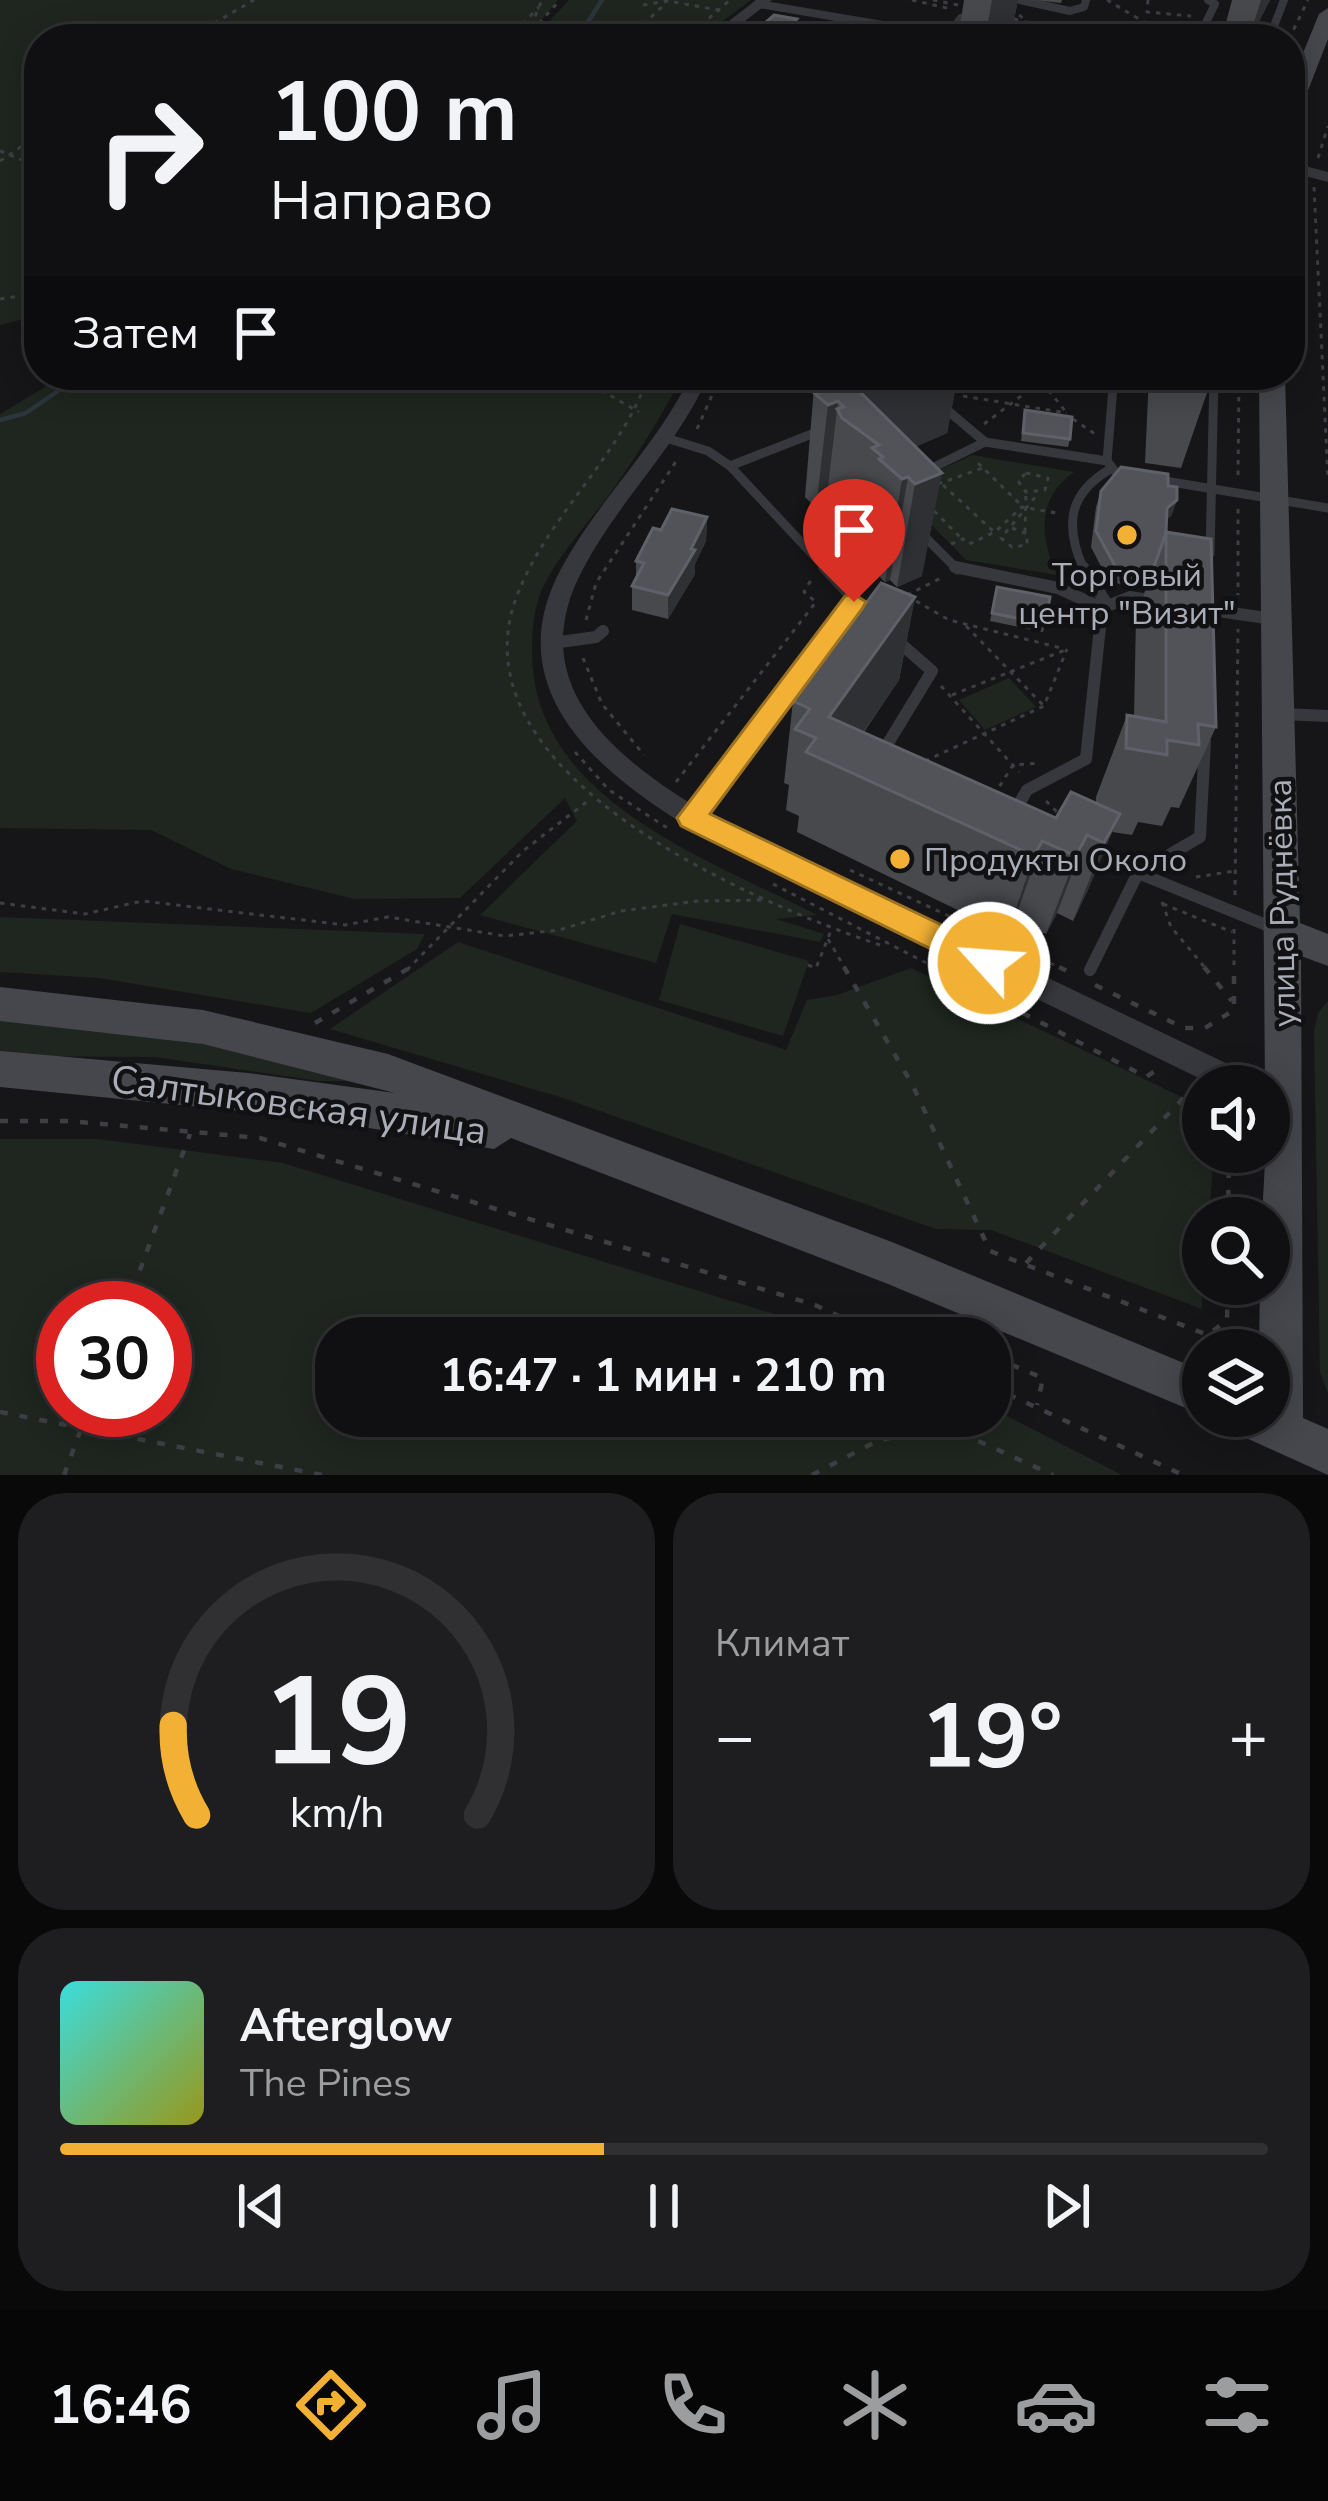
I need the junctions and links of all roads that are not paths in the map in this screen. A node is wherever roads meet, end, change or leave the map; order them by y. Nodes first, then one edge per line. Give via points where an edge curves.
1 (1020, 0) edge
2 (1085, 0) edge
3 (1208, 0) edge
4 (762, 2) edge
5 (962, 14) road end
6 (1328, 14) edge
7 (733, 24) edge
8 (878, 24) edge
9 (955, 24) edge
10 (1205, 24) edge
11 (1305, 52) edge
12 (695, 390) edge
13 (937, 390) edge
14 (1113, 390) edge
15 (1213, 390) edge
16 (1272, 390) edge
17 (846, 422) edge
18 (985, 442) junction
19 (676, 448) junction
20 (1110, 464) junction
21 (730, 466) junction
22 (911, 478) edge
23 (1209, 488) junction
24 (1274, 499) junction
25 (1328, 508) edge
26 (910, 521) edge
27 (1210, 569) edge
28 (1210, 589) edge
29 (854, 602) junction
30 (1170, 603) edge
31 (1105, 607) junction
32 (1190, 607) edge
33 (1210, 610) junction
34 (1274, 620) junction
35 (603, 631) dead end
36 (1210, 632) edge
37 (552, 643) junction
38 (1277, 713) junction
39 (1328, 716) edge
40 (1205, 723) edge
41 (873, 768) edge
42 (690, 817) junction
43 (1004, 829) edge
44 (1138, 873) junction
45 (1282, 932) junction
46 (1328, 950) edge
47 (1090, 971) dead end
48 (0, 1004) edge
49 (1202, 1065) edge
50 (1278, 1065) edge
51 (0, 1069) edge
52 (596, 1150) junction
53 (1274, 1173) edge
54 (1269, 1329) edge
55 (1182, 1385) edge
56 (1290, 1436) edge
57 (1328, 1454) edge

1 - 2 lane via 1070,11
3 - 10 lane via 1215,4
4 - 7 street
4 - 8 lane
5 - 9 lane
6 - 11 street
12 - 19 street
13 - 18 lane via 928,394
14 - 20 lane
15 - 23 lane
16 - 24 street, улица Руднёвка
17 - 21 lane
18 - 20 lane
18 - 22 lane
19 - 21 lane via 708,451
19 - 37 street via 569,571
20 - 23 lane via 1117,474
20 - 31 lane via 1076,500 1070,544
21 - 29 lane
23 - 24 lane
23 - 27 lane
24 - 25 lane
24 - 34 street, улица Руднёвка
26 - 31 lane via 958,570 1058,588
28 - 33 lane
29 - 41 lane via 932,671
29 - 42 lane
30 - 31 lane via 1130,597
31 - 43 lane via 1086,759 1033,787
32 - 33 lane
33 - 34 lane
33 - 36 lane
34 - 38 street, улица Руднёвка
35 - 37 lane
37 - 42 street via 578,728 652,796
38 - 39 lane
38 - 45 street, улица Руднёвка
40 - 44 lane via 1200,837
42 - 49 street
44 - 45 lane
44 - 47 lane
45 - 46 street
45 - 50 street, улица Руднёвка
48 - 52 street, Салтыковская улица via 203,1027 388,1072
51 - 52 street, Салтыковская улица via 385,1107
52 - 55 street, Салтыковская улица
53 - 54 street, улица Руднёвка
56 - 57 street

